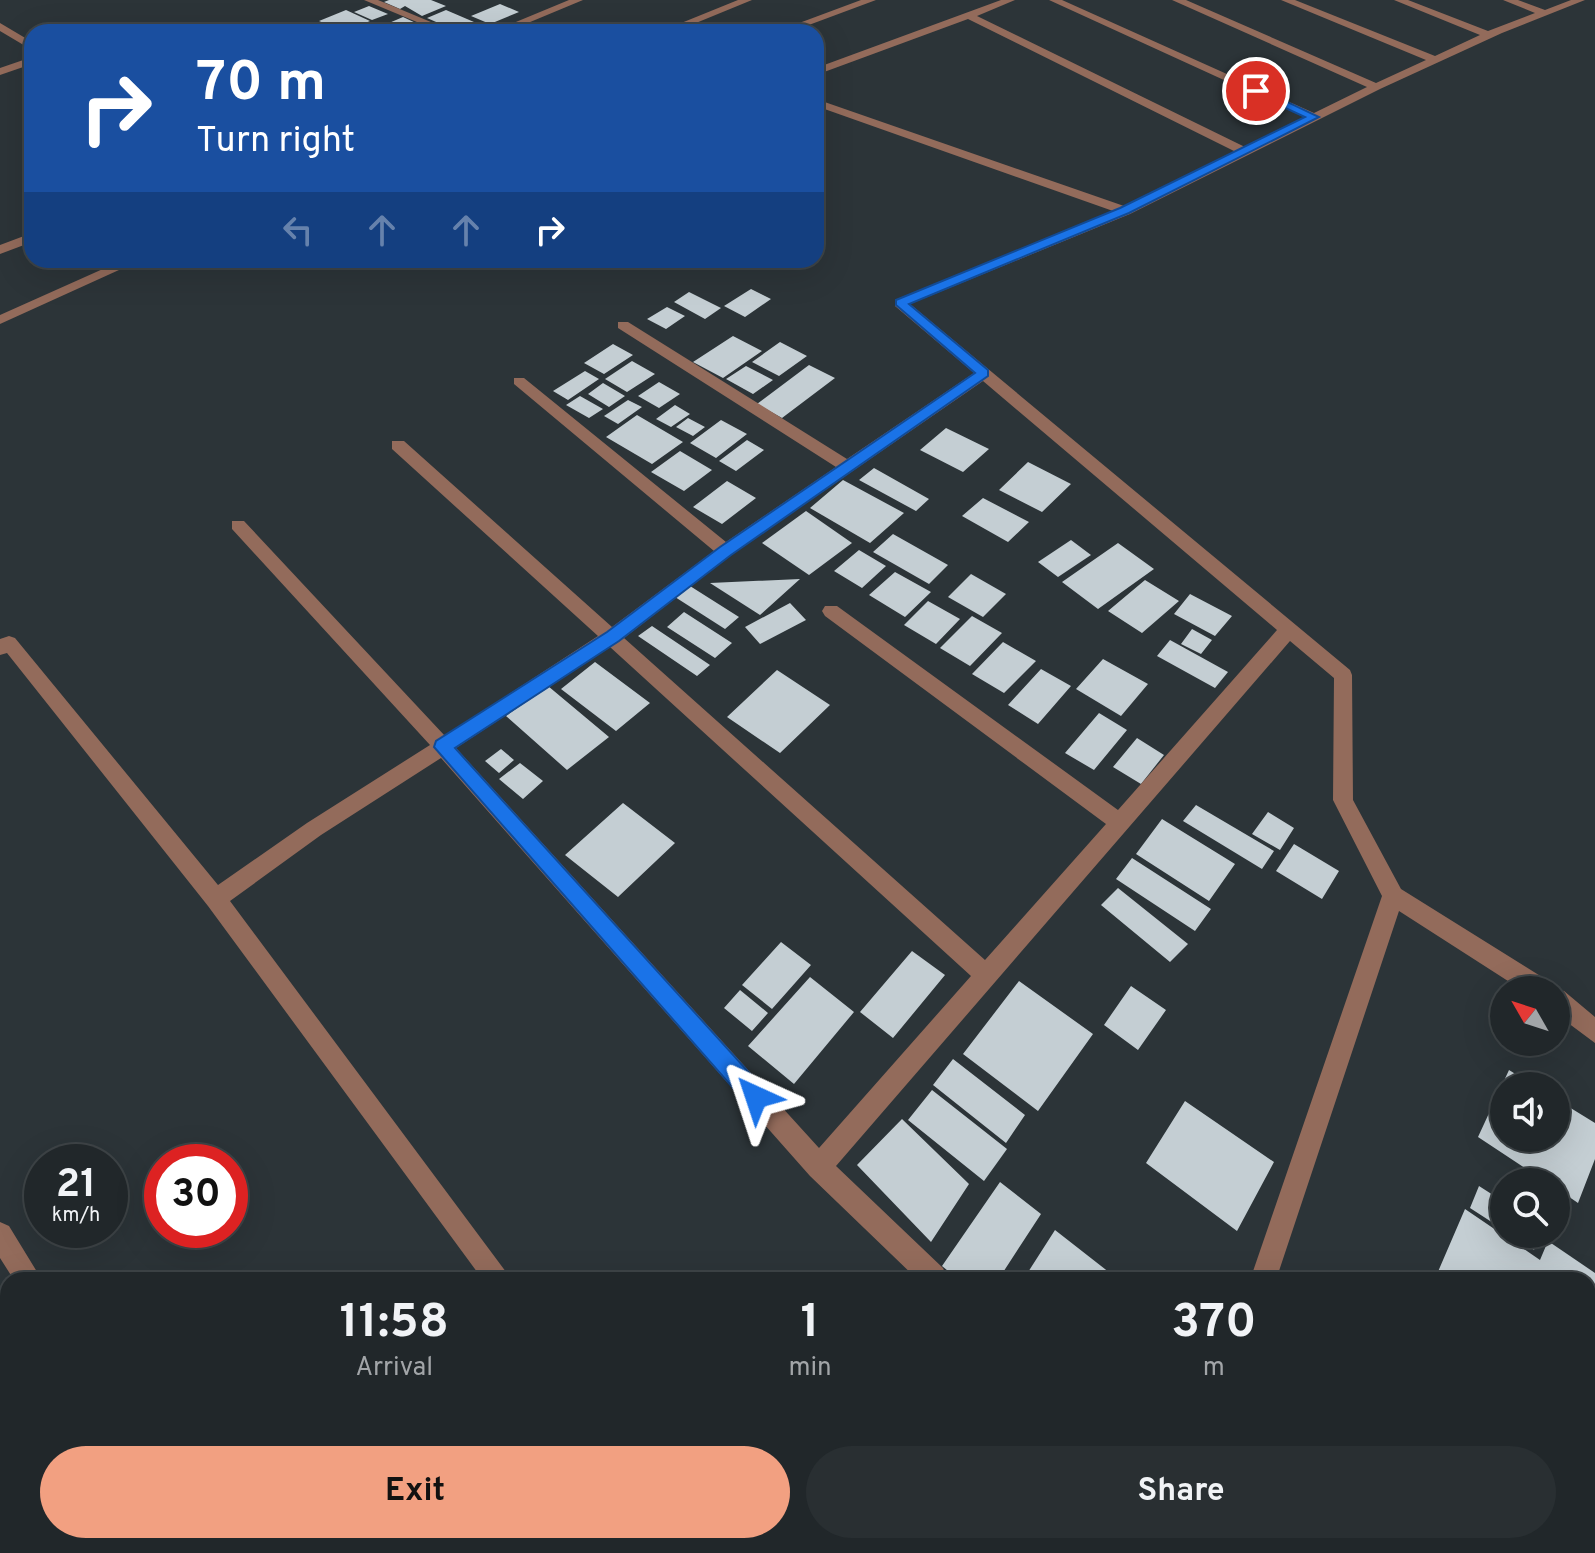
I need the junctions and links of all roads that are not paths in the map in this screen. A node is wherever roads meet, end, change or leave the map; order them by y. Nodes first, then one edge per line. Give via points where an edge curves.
1 (369, 0) edge
2 (578, 0) edge
3 (747, 0) edge
4 (871, 0) edge
5 (1010, 0) edge
6 (1054, 0) edge
7 (1177, 0) edge
8 (1286, 0) edge
9 (1399, 0) edge
10 (1508, 0) edge
11 (1580, 0) edge
12 (1547, 14) junction
13 (968, 15) junction
14 (430, 24) edge
15 (517, 24) edge
16 (685, 24) edge
17 (803, 24) edge
18 (0, 26) edge
19 (1488, 35) junction
20 (24, 42) edge
21 (1438, 61) junction
22 (24, 63) edge
23 (824, 69) edge
24 (0, 72) edge
25 (1376, 87) junction
26 (824, 105) edge
27 (1314, 117) junction
28 (1246, 152) junction
29 (1125, 211) junction
30 (24, 240) edge
31 (0, 250) edge
32 (116, 268) edge
33 (0, 320) edge
34 (623, 325) dead end
35 (984, 373) junction
36 (519, 381) dead end
37 (398, 445) dead end
38 (848, 467) junction
39 (238, 525) dead end
40 (725, 551) junction
41 (831, 611) dead end
42 (1289, 629) junction
43 (613, 636) junction
44 (0, 648) edge
45 (443, 747) junction
46 (1120, 823) junction
47 (1393, 896) junction
48 (216, 899) junction
49 (987, 976) junction
50 (1520, 976) edge
51 (1570, 1011) edge
52 (1595, 1032) edge
53 (819, 1167) junction
54 (0, 1235) edge
55 (24, 1272) edge
56 (493, 1272) edge
57 (927, 1272) edge
58 (1266, 1272) edge

1 - 14 street
2 - 15 street
3 - 16 street
4 - 17 street
5 - 13 street
6 - 27 street
7 - 25 street
8 - 21 street
9 - 19 street
10 - 12 street
11 - 12 street
12 - 19 street
13 - 23 street
13 - 28 street
18 - 20 street
19 - 21 street
21 - 25 street
22 - 24 street
25 - 27 street
26 - 29 street
27 - 28 street
28 - 29 street
29 - 35 street via 900,303
30 - 31 street
32 - 33 street
34 - 38 street
35 - 38 street
35 - 42 street
36 - 40 street
37 - 43 street
38 - 40 street
39 - 45 street
40 - 43 street
41 - 46 street
42 - 46 street
42 - 47 street via 1343,675 1343,800
43 - 45 street
43 - 49 street
44 - 48 street via 9,643
45 - 48 street
45 - 53 street
46 - 49 street
47 - 50 street
47 - 58 street
48 - 56 street
49 - 53 street
51 - 52 street
53 - 57 street
54 - 55 street

